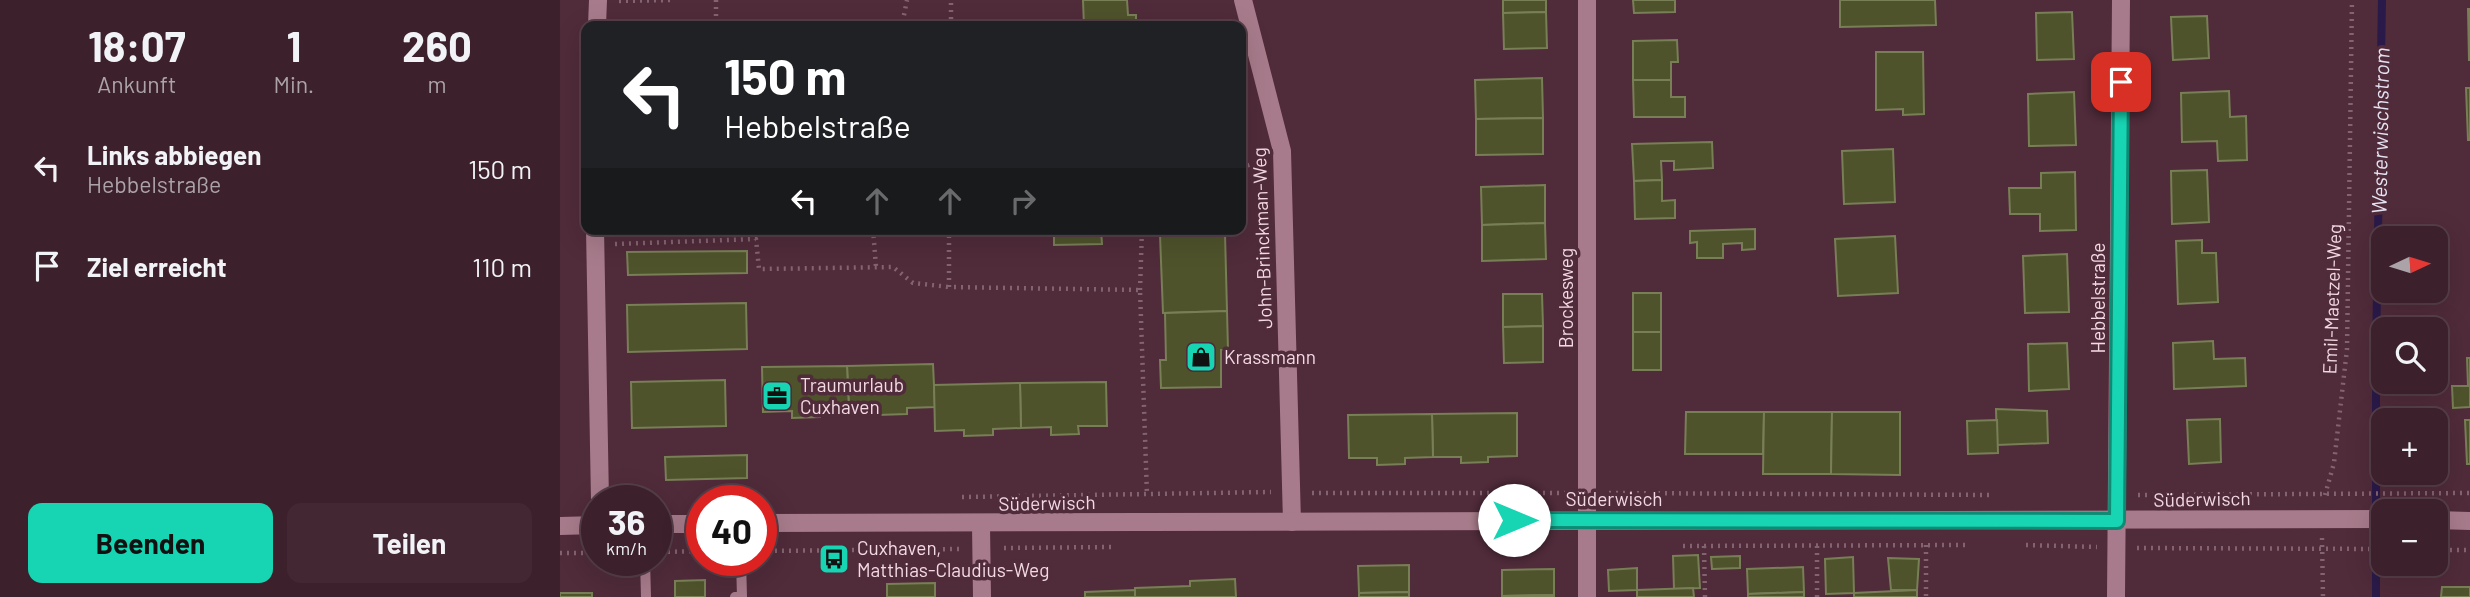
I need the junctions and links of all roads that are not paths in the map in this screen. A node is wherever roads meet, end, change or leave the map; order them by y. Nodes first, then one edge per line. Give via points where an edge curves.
1 (1243, 0) edge
2 (1587, 0) edge
3 (2121, 0) edge
4 (598, 1) edge
5 (597, 21) edge
6 (595, 237) edge
7 (600, 485) edge
8 (2371, 519) edge
9 (1587, 520) junction
10 (2448, 520) edge
11 (2117, 521) junction
12 (2470, 521) edge
13 (1292, 522) junction
14 (777, 523) edge
15 (581, 525) edge
16 (981, 525) junction
17 (560, 526) edge
18 (645, 576) edge
19 (741, 576) edge
20 (646, 597) edge
21 (735, 597) edge
22 (982, 597) edge
23 (1587, 597) edge
24 (2116, 597) edge

1 - 13 street, John-Brinckman-Weg via 1282,151
2 - 9 street, Brockesweg
3 - 11 street, Hebbelstraße
4 - 5 street
6 - 7 street
8 - 11 street, Süderwisch
9 - 11 street, Süderwisch
9 - 13 street, Süderwisch
9 - 23 street, Brockesweg
10 - 12 street
11 - 24 street, Hebbelstraße
13 - 16 street, Süderwisch
14 - 16 street, Süderwisch
15 - 17 street
16 - 22 street
18 - 20 lane
19 - 21 lane via 742,597

